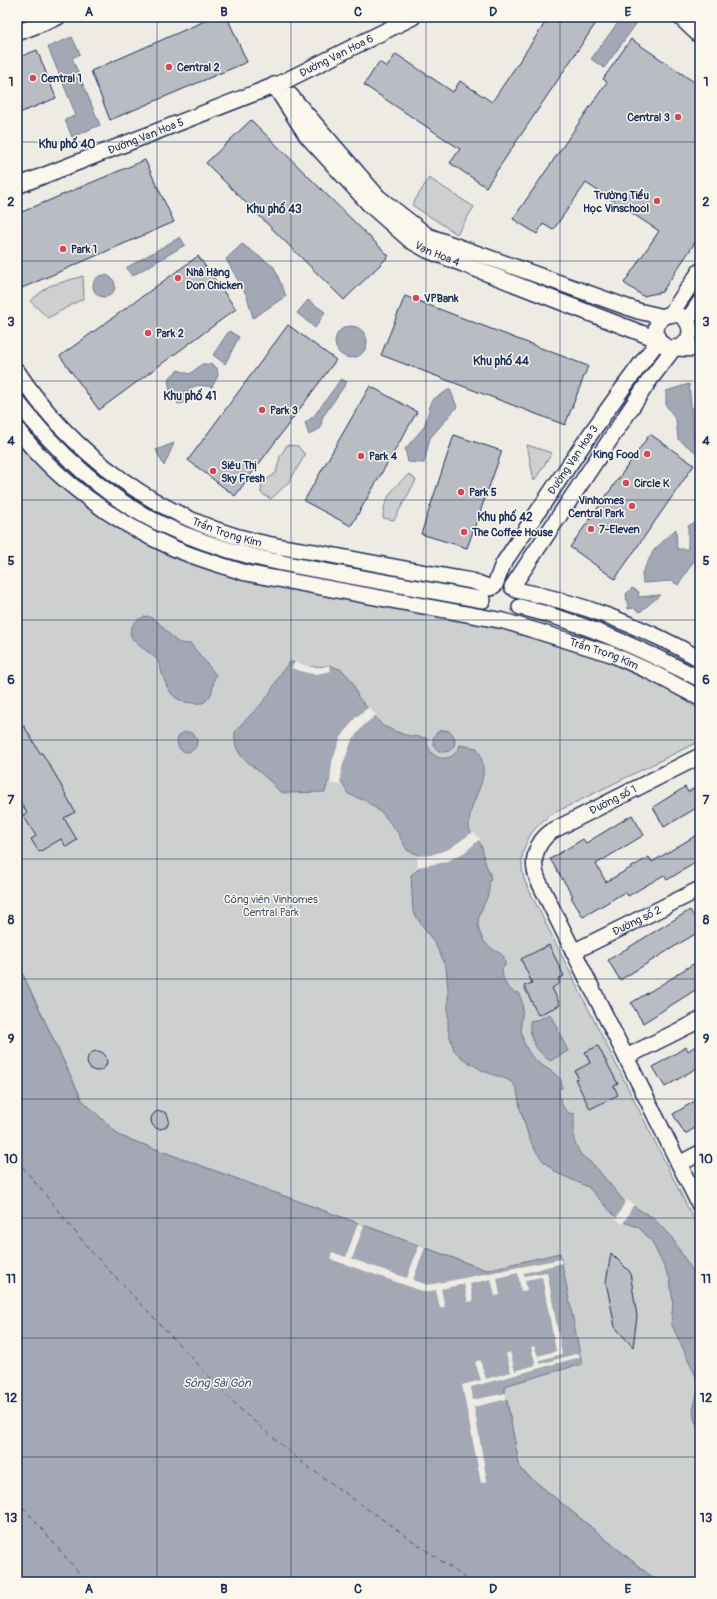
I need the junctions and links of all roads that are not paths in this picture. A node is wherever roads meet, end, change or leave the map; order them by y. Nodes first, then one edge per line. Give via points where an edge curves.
1 (58, 17) edge
2 (413, 17) edge
3 (680, 17) edge
4 (17, 33) edge
5 (700, 36) edge
6 (278, 84) junction
7 (17, 186) edge
8 (700, 271) edge
9 (700, 302) edge
10 (667, 316) junction
11 (693, 321) edge
12 (659, 340) junction
13 (674, 348) junction
14 (700, 349) edge
15 (17, 371) edge
16 (17, 401) edge
17 (17, 430) edge
18 (514, 588) junction
19 (490, 591) junction
20 (520, 607) junction
21 (498, 620) junction
22 (700, 659) edge
23 (700, 679) edge
24 (700, 698) edge
25 (700, 756) edge
26 (700, 888) edge
27 (573, 952) junction
28 (700, 1020) edge
29 (626, 1057) junction
30 (700, 1153) edge
31 (679, 1164) junction
32 (700, 1206) edge

1 - 4 street
2 - 6 street, Đường Vạn Hoa 6
3 - 5 street
6 - 7 street, Đường Vạn Hoa 5
6 - 10 street, Vạn Hoa 4 via 378,197 428,236 638,311
6 - 12 street, Vạn Hoa 4 via 307,136 370,204 411,241 427,250
8 - 10 street
9 - 11 street
10 - 11 street via 679,316
10 - 12 street via 660,320 656,330
11 - 13 street via 685,343
12 - 13 street via 665,346
12 - 19 street, Đường Vạn Hoa 3 via 634,372 502,564
13 - 14 street
13 - 18 street, Đường Vạn Hoa 3 via 649,381
15 - 19 street, Trần Trọng Kim via 60,427 81,448 120,479 171,510 218,530 258,542 472,581
16 - 19 street, Trần Trọng Kim via 69,460 98,484 162,525 228,551 266,561
17 - 21 street, Trần Trọng Kim via 51,466 86,496 137,530 205,561 246,573
18 - 19 street, Trần Trọng Kim via 507,584
18 - 20 street via 520,598
18 - 22 street, Trần Trọng Kim via 586,609 655,637
19 - 21 street via 485,611
20 - 21 street via 514,617
20 - 23 street, Trần Trọng Kim via 604,634
21 - 24 street, Trần Trọng Kim via 611,654
25 - 27 street, Đường số 1 via 544,836 535,854 535,874
26 - 27 street, Đường số 2
27 - 29 street
28 - 29 street
29 - 31 street
30 - 31 street
31 - 32 street

